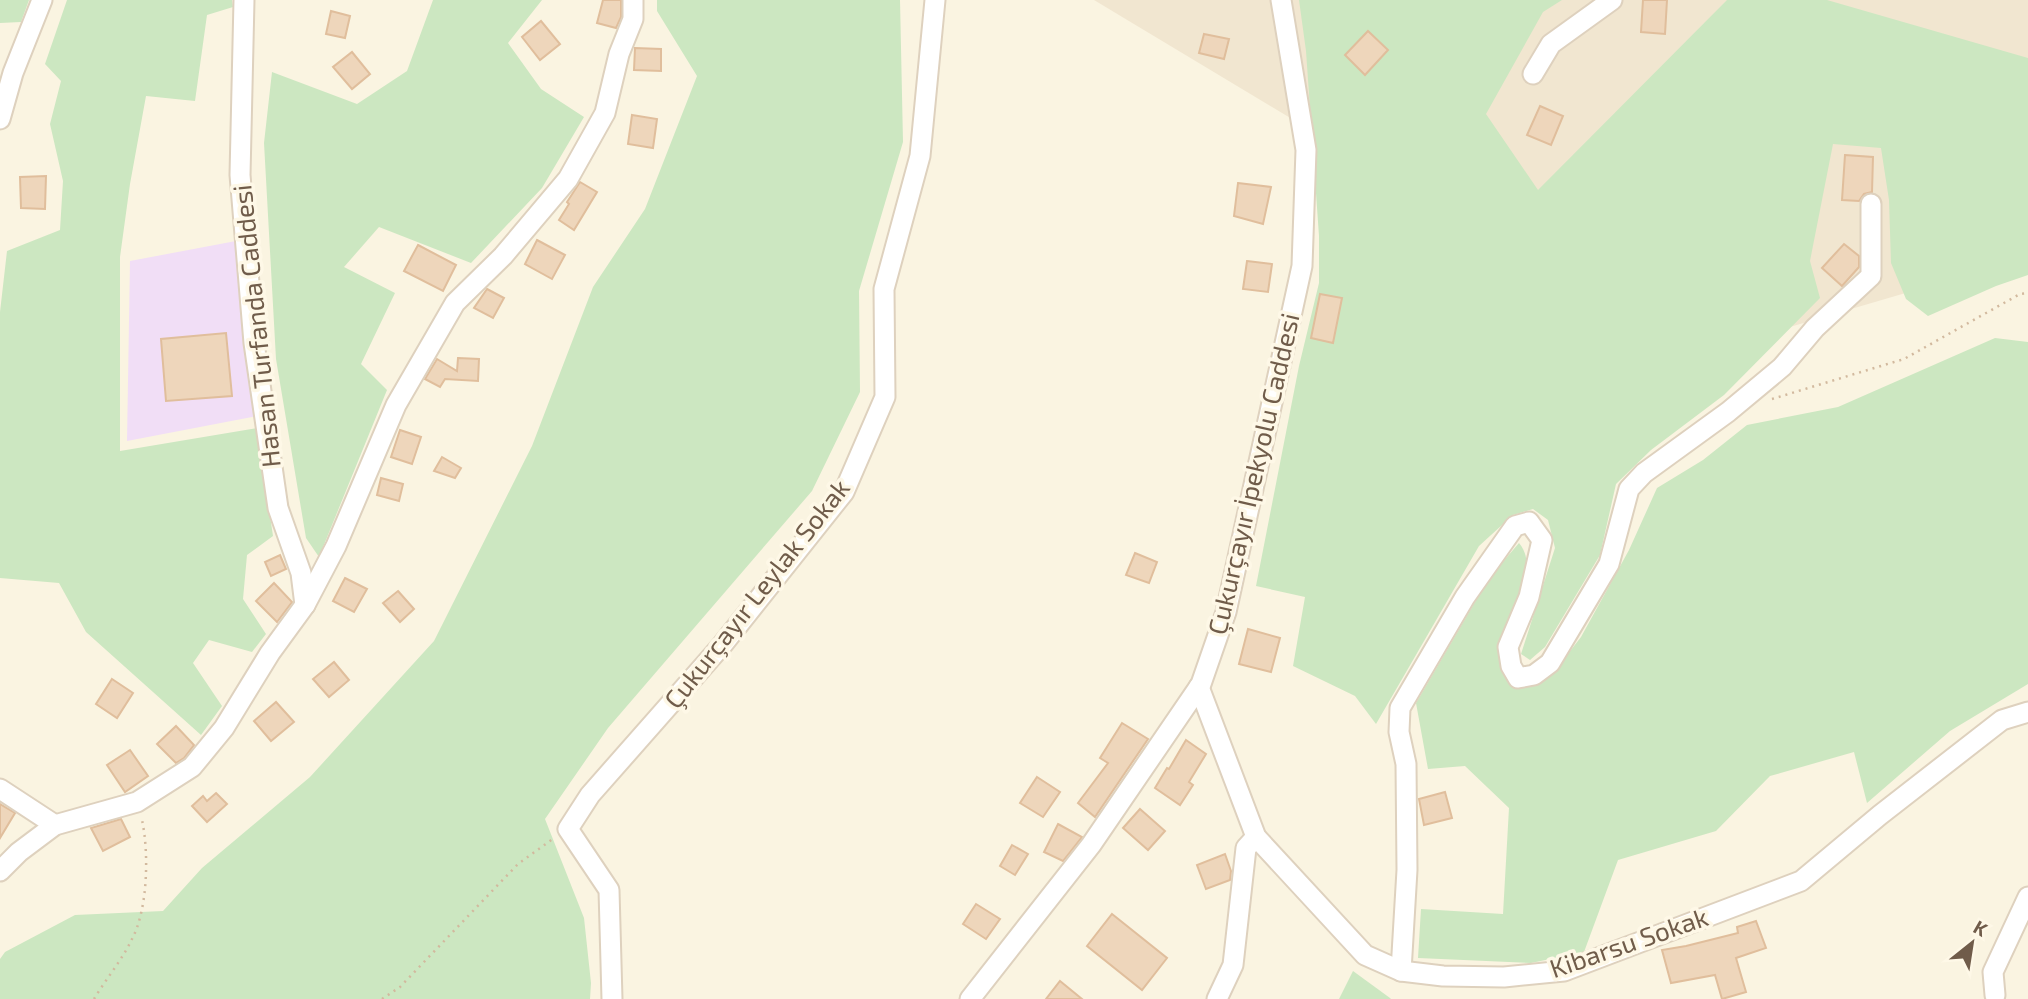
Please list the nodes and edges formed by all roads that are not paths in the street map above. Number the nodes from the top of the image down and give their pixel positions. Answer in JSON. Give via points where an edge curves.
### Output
{"nodes":[{"id":1,"x":42,"y":0,"type":"edge"},
{"id":2,"x":244,"y":0,"type":"edge"},
{"id":3,"x":633,"y":0,"type":"edge"},
{"id":4,"x":935,"y":0,"type":"edge"},
{"id":5,"x":1282,"y":0,"type":"edge"},
{"id":6,"x":1612,"y":0,"type":"edge"},
{"id":7,"x":1533,"y":74,"type":"dead end"},
{"id":8,"x":0,"y":119,"type":"edge"},
{"id":9,"x":1871,"y":204,"type":"dead end"},
{"id":10,"x":304,"y":605,"type":"junction"},
{"id":11,"x":1199,"y":687,"type":"junction"},
{"id":12,"x":2028,"y":712,"type":"edge"},
{"id":13,"x":0,"y":789,"type":"edge"},
{"id":14,"x":55,"y":825,"type":"junction"},
{"id":15,"x":1256,"y":836,"type":"junction"},
{"id":16,"x":0,"y":871,"type":"edge"},
{"id":17,"x":2028,"y":897,"type":"edge"},
{"id":18,"x":1401,"y":971,"type":"junction"},
{"id":19,"x":1995,"y":995,"type":"dead end"},
{"id":20,"x":612,"y":999,"type":"edge"},
{"id":21,"x":970,"y":999,"type":"edge"},
{"id":22,"x":1216,"y":999,"type":"edge"}],
"edges":[{"from":1,"to":8,"type":"street"},
{"from":2,"to":10,"type":"street","name":"Hasan Turfanda Caddesi","via":[[240,175],[254,343],[278,508],[301,573]]},
{"from":3,"to":10,"type":"street","via":[[634,19],[618,54],[605,113],[568,179],[503,256],[455,303],[396,405],[336,546]]},
{"from":4,"to":20,"type":"street","name":"Çukurçayır Leylak Sokak","via":[[920,156],[884,289],[885,397],[844,492],[723,644],[590,794],[568,828],[609,890]]},
{"from":5,"to":11,"type":"street","name":"Çukurçayır İpekyolu Caddesi","via":[[1306,150],[1302,266],[1226,612]]},
{"from":6,"to":7,"type":"street","via":[[1551,44]]},
{"from":9,"to":18,"type":"street","via":[[1871,276],[1815,328],[1782,367],[1629,489],[1609,564],[1550,663],[1534,675],[1518,677],[1508,647],[1530,597],[1542,540],[1529,522],[1515,526],[1465,597],[1400,708],[1399,732],[1406,764],[1407,870]]},
{"from":10,"to":14,"type":"street","via":[[224,728],[192,767],[137,802]]},
{"from":11,"to":15,"type":"street","name":"Kibarsu Sokak"},
{"from":11,"to":21,"type":"street","name":"Çukurçayır İpekyolu Caddesi","via":[[1091,845]]},
{"from":12,"to":18,"type":"street","name":"Kibarsu Sokak","via":[[2002,720],[1801,881],[1564,971],[1504,977]]},
{"from":13,"to":14,"type":"street"},
{"from":14,"to":16,"type":"street"},
{"from":15,"to":18,"type":"street","name":"Kibarsu Sokak","via":[[1364,955]]},
{"from":15,"to":22,"type":"street","via":[[1246,848],[1233,965]]},
{"from":17,"to":19,"type":"street","via":[[1993,972]]}]}
